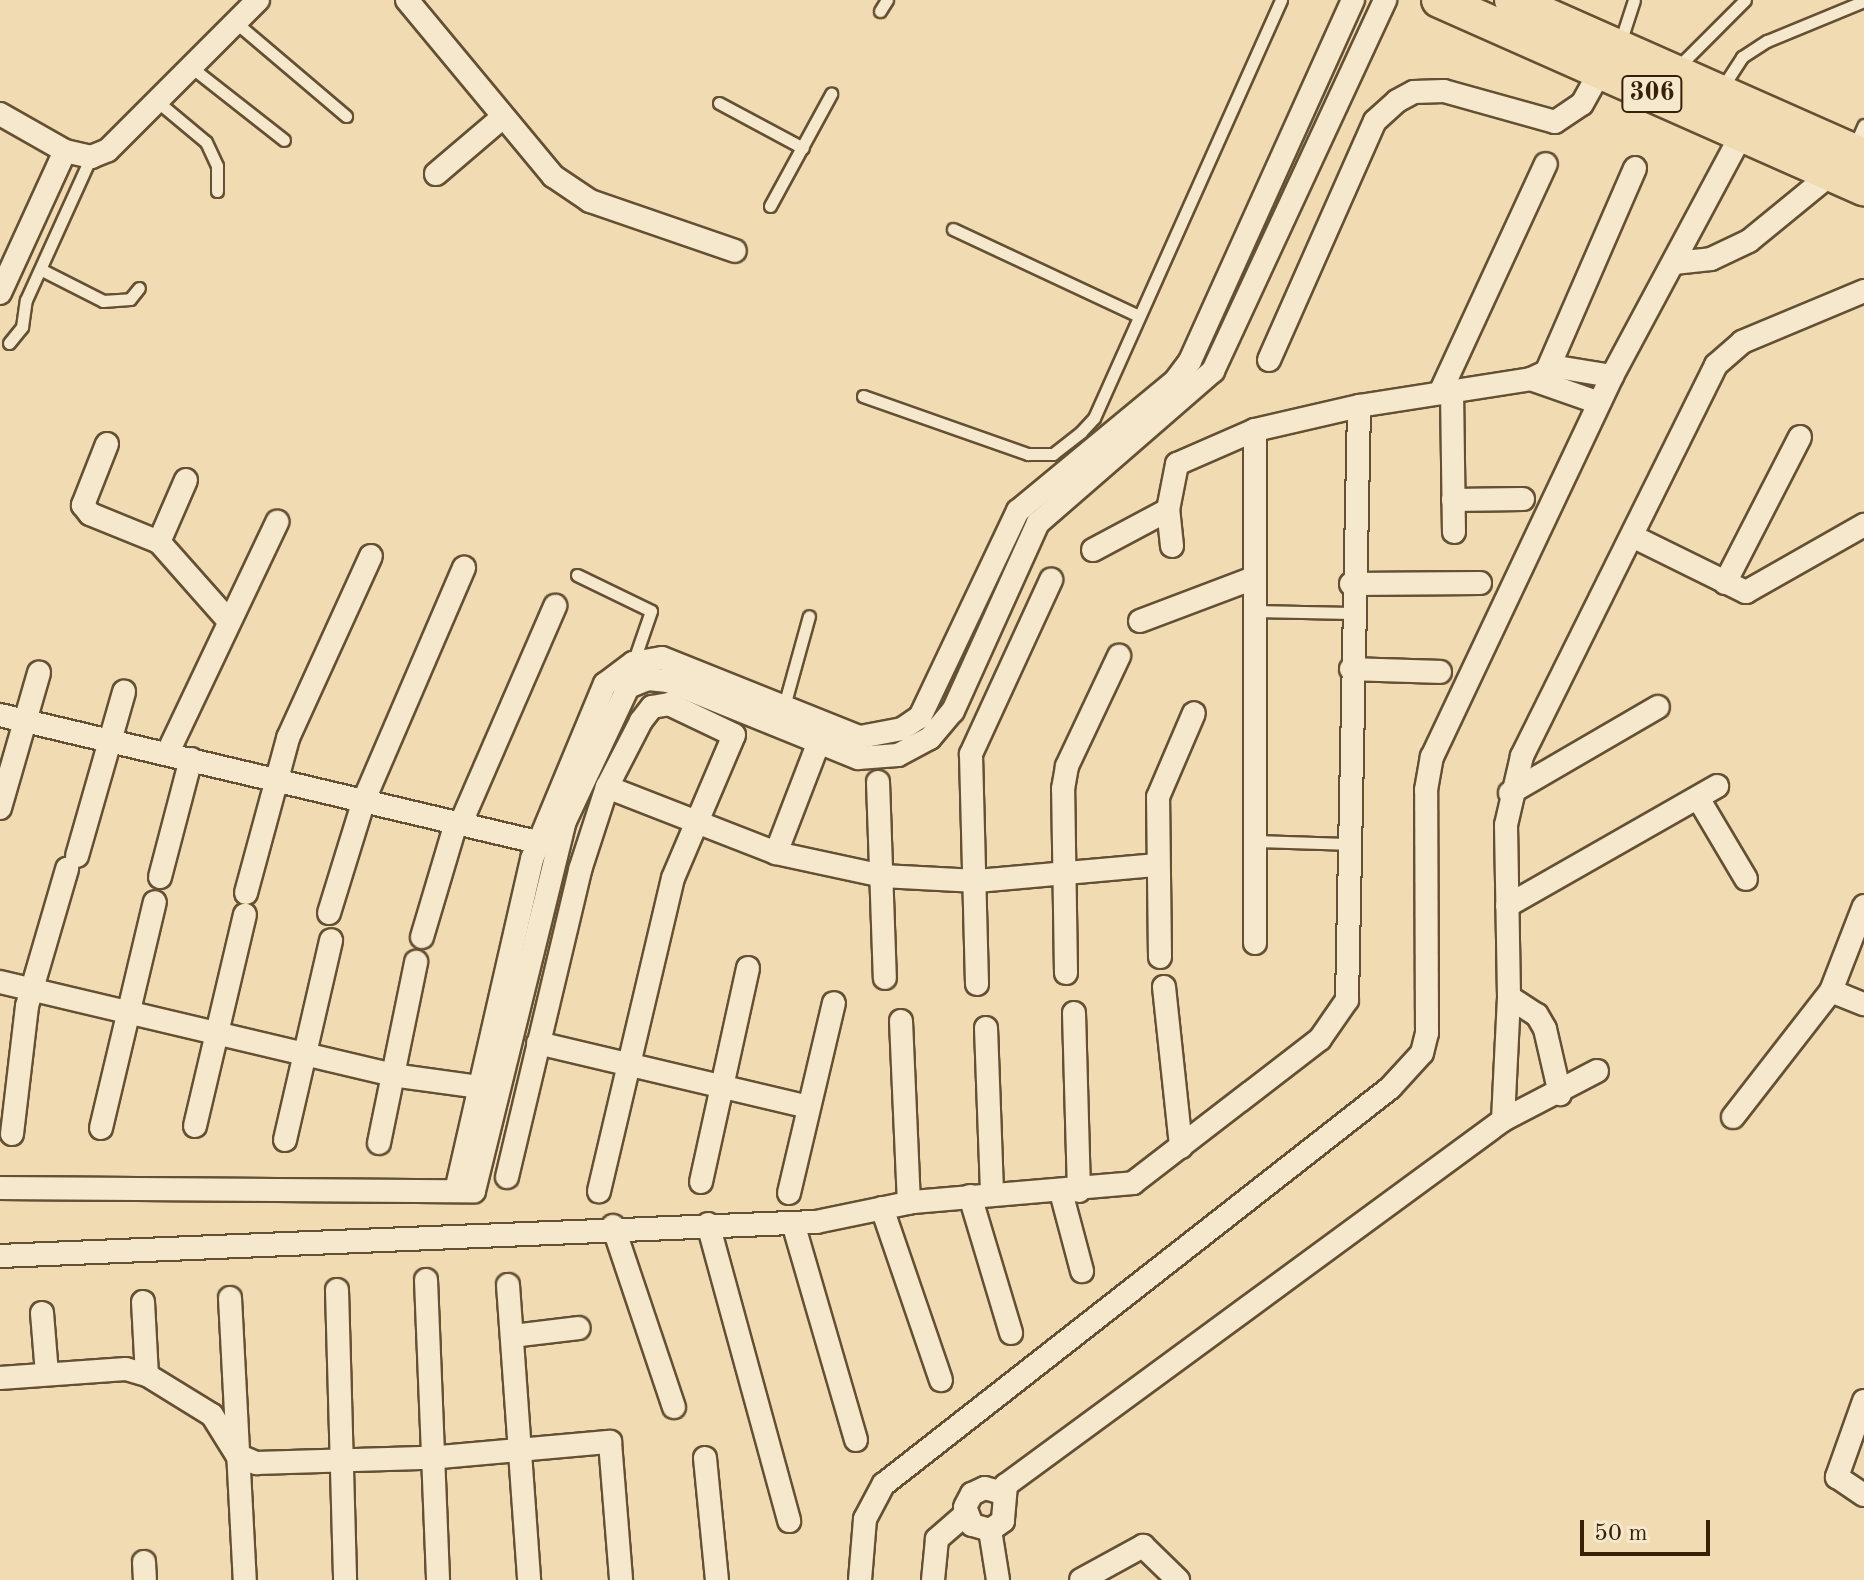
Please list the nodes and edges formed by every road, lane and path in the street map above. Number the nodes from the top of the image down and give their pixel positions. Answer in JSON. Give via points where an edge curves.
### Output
{"nodes":[{"id":1,"x":258,"y":0,"type":"edge"},
{"id":2,"x":407,"y":0,"type":"edge"},
{"id":3,"x":887,"y":0,"type":"edge"},
{"id":4,"x":1281,"y":0,"type":"edge"},
{"id":5,"x":1353,"y":0,"type":"edge"},
{"id":6,"x":1385,"y":0,"type":"edge"},
{"id":7,"x":1439,"y":0,"type":"edge"},
{"id":8,"x":1512,"y":0,"type":"edge"},
{"id":9,"x":1634,"y":0,"type":"edge"},
{"id":10,"x":1745,"y":0,"type":"edge"},
{"id":11,"x":1864,"y":1,"type":"edge"},
{"id":12,"x":880,"y":11,"type":"dead end"},
{"id":13,"x":234,"y":21,"type":"junction"},
{"id":14,"x":1609,"y":59,"type":"junction"},
{"id":15,"x":191,"y":67,"type":"junction"},
{"id":16,"x":1674,"y":72,"type":"junction"},
{"id":17,"x":1719,"y":92,"type":"junction"},
{"id":18,"x":831,"y":94,"type":"dead end"},
{"id":19,"x":158,"y":102,"type":"junction"},
{"id":20,"x":719,"y":103,"type":"dead end"},
{"id":21,"x":0,"y":114,"type":"edge"},
{"id":22,"x":346,"y":116,"type":"dead end"},
{"id":23,"x":503,"y":117,"type":"junction"},
{"id":24,"x":1742,"y":134,"type":"junction"},
{"id":25,"x":284,"y":140,"type":"dead end"},
{"id":26,"x":803,"y":148,"type":"junction"},
{"id":27,"x":65,"y":151,"type":"junction"},
{"id":28,"x":1853,"y":152,"type":"edge"},
{"id":29,"x":91,"y":157,"type":"junction"},
{"id":30,"x":1546,"y":164,"type":"dead end"},
{"id":31,"x":1635,"y":168,"type":"dead end"},
{"id":32,"x":436,"y":174,"type":"dead end"},
{"id":33,"x":1864,"y":188,"type":"edge"},
{"id":34,"x":217,"y":191,"type":"dead end"},
{"id":35,"x":770,"y":206,"type":"dead end"},
{"id":36,"x":953,"y":229,"type":"dead end"},
{"id":37,"x":735,"y":251,"type":"dead end"},
{"id":38,"x":1674,"y":263,"type":"junction"},
{"id":39,"x":42,"y":270,"type":"junction"},
{"id":40,"x":139,"y":288,"type":"dead end"},
{"id":41,"x":1864,"y":291,"type":"edge"},
{"id":42,"x":0,"y":293,"type":"edge"},
{"id":43,"x":1139,"y":316,"type":"junction"},
{"id":44,"x":9,"y":343,"type":"dead end"},
{"id":45,"x":1269,"y":360,"type":"dead end"},
{"id":46,"x":1612,"y":376,"type":"junction"},
{"id":47,"x":1539,"y":378,"type":"junction"},
{"id":48,"x":1446,"y":391,"type":"junction"},
{"id":49,"x":863,"y":396,"type":"dead end"},
{"id":50,"x":1599,"y":403,"type":"junction"},
{"id":51,"x":1359,"y":406,"type":"junction"},
{"id":52,"x":1255,"y":430,"type":"junction"},
{"id":53,"x":1800,"y":437,"type":"dead end"},
{"id":54,"x":107,"y":444,"type":"dead end"},
{"id":55,"x":186,"y":480,"type":"dead end"},
{"id":56,"x":1523,"y":499,"type":"dead end"},
{"id":57,"x":1453,"y":500,"type":"junction"},
{"id":58,"x":1168,"y":510,"type":"junction"},
{"id":59,"x":277,"y":522,"type":"dead end"},
{"id":60,"x":1864,"y":525,"type":"edge"},
{"id":61,"x":1454,"y":532,"type":"dead end"},
{"id":62,"x":1632,"y":536,"type":"junction"},
{"id":63,"x":159,"y":542,"type":"junction"},
{"id":64,"x":1172,"y":546,"type":"dead end"},
{"id":65,"x":1093,"y":550,"type":"dead end"},
{"id":66,"x":371,"y":556,"type":"dead end"},
{"id":67,"x":464,"y":568,"type":"dead end"},
{"id":68,"x":577,"y":575,"type":"dead end"},
{"id":69,"x":1254,"y":578,"type":"junction"},
{"id":70,"x":1051,"y":580,"type":"dead end"},
{"id":71,"x":1480,"y":583,"type":"dead end"},
{"id":72,"x":1725,"y":583,"type":"junction"},
{"id":73,"x":1351,"y":584,"type":"junction"},
{"id":74,"x":555,"y":606,"type":"dead end"},
{"id":75,"x":1254,"y":611,"type":"junction"},
{"id":76,"x":1351,"y":613,"type":"junction"},
{"id":77,"x":809,"y":616,"type":"dead end"},
{"id":78,"x":228,"y":620,"type":"junction"},
{"id":79,"x":1140,"y":621,"type":"dead end"},
{"id":80,"x":1119,"y":656,"type":"dead end"},
{"id":81,"x":633,"y":663,"type":"junction"},
{"id":82,"x":1351,"y":669,"type":"junction"},
{"id":83,"x":1440,"y":672,"type":"dead end"},
{"id":84,"x":39,"y":673,"type":"dead end"},
{"id":85,"x":124,"y":692,"type":"dead end"},
{"id":86,"x":784,"y":706,"type":"junction"},
{"id":87,"x":1658,"y":707,"type":"dead end"},
{"id":88,"x":1194,"y":713,"type":"dead end"},
{"id":89,"x":0,"y":715,"type":"edge"},
{"id":90,"x":27,"y":721,"type":"junction"},
{"id":91,"x":111,"y":741,"type":"junction"},
{"id":92,"x":818,"y":744,"type":"junction"},
{"id":93,"x":168,"y":752,"type":"junction"},
{"id":94,"x":191,"y":759,"type":"junction"},
{"id":95,"x":276,"y":781,"type":"junction"},
{"id":96,"x":878,"y":782,"type":"dead end"},
{"id":97,"x":1717,"y":786,"type":"dead end"},
{"id":98,"x":607,"y":787,"type":"junction"},
{"id":99,"x":1510,"y":793,"type":"junction"},
{"id":100,"x":1698,"y":798,"type":"junction"},
{"id":101,"x":364,"y":800,"type":"junction"},
{"id":102,"x":0,"y":808,"type":"edge"},
{"id":103,"x":695,"y":823,"type":"junction"},
{"id":104,"x":458,"y":824,"type":"junction"},
{"id":105,"x":1254,"y":841,"type":"junction"},
{"id":106,"x":537,"y":842,"type":"junction"},
{"id":107,"x":1348,"y":844,"type":"junction"},
{"id":108,"x":776,"y":853,"type":"junction"},
{"id":109,"x":1157,"y":865,"type":"junction"},
{"id":110,"x":1065,"y":873,"type":"junction"},
{"id":111,"x":882,"y":876,"type":"junction"},
{"id":112,"x":160,"y":877,"type":"dead end"},
{"id":113,"x":1746,"y":879,"type":"dead end"},
{"id":114,"x":977,"y":881,"type":"junction"},
{"id":115,"x":155,"y":902,"type":"dead end"},
{"id":116,"x":1507,"y":906,"type":"junction"},
{"id":117,"x":1864,"y":906,"type":"edge"},
{"id":118,"x":329,"y":913,"type":"dead end"},
{"id":119,"x":422,"y":937,"type":"dead end"},
{"id":120,"x":331,"y":940,"type":"dead end"},
{"id":121,"x":1255,"y":943,"type":"dead end"},
{"id":122,"x":1160,"y":957,"type":"dead end"},
{"id":123,"x":416,"y":962,"type":"dead end"},
{"id":124,"x":748,"y":968,"type":"dead end"},
{"id":125,"x":1066,"y":973,"type":"dead end"},
{"id":126,"x":885,"y":978,"type":"dead end"},
{"id":127,"x":0,"y":982,"type":"edge"},
{"id":128,"x":977,"y":984,"type":"dead end"},
{"id":129,"x":1164,"y":987,"type":"dead end"},
{"id":130,"x":36,"y":989,"type":"junction"},
{"id":131,"x":1831,"y":991,"type":"junction"},
{"id":132,"x":1509,"y":997,"type":"junction"},
{"id":133,"x":834,"y":1003,"type":"dead end"},
{"id":134,"x":1864,"y":1004,"type":"edge"},
{"id":135,"x":131,"y":1012,"type":"junction"},
{"id":136,"x":1074,"y":1013,"type":"dead end"},
{"id":137,"x":901,"y":1021,"type":"dead end"},
{"id":138,"x":986,"y":1028,"type":"dead end"},
{"id":139,"x":220,"y":1033,"type":"junction"},
{"id":140,"x":538,"y":1043,"type":"junction"},
{"id":141,"x":302,"y":1052,"type":"junction"},
{"id":142,"x":628,"y":1065,"type":"junction"},
{"id":143,"x":1597,"y":1071,"type":"dead end"},
{"id":144,"x":392,"y":1075,"type":"junction"},
{"id":145,"x":721,"y":1086,"type":"junction"},
{"id":146,"x":480,"y":1087,"type":"junction"},
{"id":147,"x":1560,"y":1094,"type":"junction"},
{"id":148,"x":809,"y":1107,"type":"junction"},
{"id":149,"x":1733,"y":1117,"type":"dead end"},
{"id":150,"x":1503,"y":1120,"type":"junction"},
{"id":151,"x":195,"y":1126,"type":"dead end"},
{"id":152,"x":101,"y":1128,"type":"dead end"},
{"id":153,"x":12,"y":1134,"type":"dead end"},
{"id":154,"x":285,"y":1140,"type":"dead end"},
{"id":155,"x":379,"y":1143,"type":"dead end"},
{"id":156,"x":1181,"y":1147,"type":"junction"},
{"id":157,"x":507,"y":1177,"type":"dead end"},
{"id":158,"x":701,"y":1182,"type":"dead end"},
{"id":159,"x":0,"y":1188,"type":"edge"},
{"id":160,"x":456,"y":1191,"type":"junction"},
{"id":161,"x":599,"y":1191,"type":"dead end"},
{"id":162,"x":1070,"y":1191,"type":"junction"},
{"id":163,"x":789,"y":1193,"type":"dead end"},
{"id":164,"x":981,"y":1196,"type":"junction"},
{"id":165,"x":909,"y":1203,"type":"junction"},
{"id":166,"x":882,"y":1208,"type":"junction"},
{"id":167,"x":793,"y":1223,"type":"junction"},
{"id":168,"x":708,"y":1224,"type":"junction"},
{"id":169,"x":613,"y":1226,"type":"junction"},
{"id":170,"x":0,"y":1256,"type":"edge"},
{"id":171,"x":1082,"y":1271,"type":"dead end"},
{"id":172,"x":426,"y":1280,"type":"dead end"},
{"id":173,"x":508,"y":1285,"type":"dead end"},
{"id":174,"x":337,"y":1290,"type":"dead end"},
{"id":175,"x":230,"y":1298,"type":"dead end"},
{"id":176,"x":143,"y":1302,"type":"dead end"},
{"id":177,"x":42,"y":1313,"type":"dead end"},
{"id":178,"x":579,"y":1328,"type":"dead end"},
{"id":179,"x":1011,"y":1333,"type":"dead end"},
{"id":180,"x":512,"y":1336,"type":"junction"},
{"id":181,"x":47,"y":1374,"type":"junction"},
{"id":182,"x":147,"y":1375,"type":"junction"},
{"id":183,"x":0,"y":1378,"type":"edge"},
{"id":184,"x":941,"y":1380,"type":"dead end"},
{"id":185,"x":1864,"y":1401,"type":"edge"},
{"id":186,"x":674,"y":1407,"type":"dead end"},
{"id":187,"x":856,"y":1440,"type":"dead end"},
{"id":188,"x":521,"y":1452,"type":"junction"},
{"id":189,"x":237,"y":1455,"type":"junction"},
{"id":190,"x":429,"y":1458,"type":"junction"},
{"id":191,"x":705,"y":1458,"type":"dead end"},
{"id":192,"x":338,"y":1463,"type":"junction"},
{"id":193,"x":1006,"y":1485,"type":"junction"},
{"id":194,"x":1864,"y":1495,"type":"edge"},
{"id":195,"x":966,"y":1514,"type":"junction"},
{"id":196,"x":789,"y":1521,"type":"dead end"},
{"id":197,"x":990,"y":1530,"type":"junction"},
{"id":198,"x":245,"y":1580,"type":"edge"},
{"id":199,"x":345,"y":1580,"type":"edge"},
{"id":200,"x":438,"y":1580,"type":"edge"},
{"id":201,"x":529,"y":1580,"type":"edge"},
{"id":202,"x":621,"y":1580,"type":"edge"},
{"id":203,"x":717,"y":1580,"type":"edge"},
{"id":204,"x":860,"y":1580,"type":"edge"},
{"id":205,"x":933,"y":1580,"type":"edge"},
{"id":206,"x":998,"y":1580,"type":"edge"},
{"id":207,"x":1081,"y":1580,"type":"edge"},
{"id":208,"x":1178,"y":1580,"type":"edge"}],
"edges":[{"from":1,"to":13,"type":"street"},
{"from":2,"to":23,"type":"street"},
{"from":3,"to":12,"type":"lane"},
{"from":4,"to":43,"type":"lane"},
{"from":5,"to":86,"type":"street","via":[[1190,361],[1175,381],[1018,511],[920,717],[902,729],[860,737]]},
{"from":6,"to":92,"type":"street","via":[[1213,371],[1038,523],[943,726],[914,748],[884,758],[844,755]]},
{"from":7,"to":14,"type":"main road","number":"306"},
{"from":8,"to":14,"type":"main road","number":"306"},
{"from":9,"to":14,"type":"lane"},
{"from":10,"to":16,"type":"lane"},
{"from":11,"to":17,"type":"lane","via":[[1755,49]]},
{"from":13,"to":15,"type":"street"},
{"from":13,"to":22,"type":"lane"},
{"from":14,"to":16,"type":"main road","number":"306"},
{"from":14,"to":24,"type":"main road","number":"306"},
{"from":14,"to":45,"type":"street","via":[[1582,104],[1555,122],[1444,91],[1414,92],[1397,101],[1375,121]]},
{"from":15,"to":19,"type":"street"},
{"from":15,"to":25,"type":"lane"},
{"from":16,"to":17,"type":"main road","number":"306"},
{"from":17,"to":28,"type":"main road","number":"306"},
{"from":18,"to":26,"type":"lane"},
{"from":19,"to":29,"type":"street","via":[[129,133]]},
{"from":19,"to":34,"type":"lane","via":[[206,142],[217,166]]},
{"from":20,"to":26,"type":"lane"},
{"from":21,"to":27,"type":"street"},
{"from":23,"to":32,"type":"street"},
{"from":23,"to":37,"type":"street","via":[[553,176],[590,201]]},
{"from":24,"to":28,"type":"main road","number":"306"},
{"from":24,"to":38,"type":"street"},
{"from":26,"to":35,"type":"lane"},
{"from":27,"to":29,"type":"street"},
{"from":27,"to":42,"type":"street"},
{"from":28,"to":33,"type":"main road","number":"306"},
{"from":28,"to":38,"type":"street","via":[[1749,241],[1711,259]]},
{"from":29,"to":39,"type":"lane"},
{"from":30,"to":48,"type":"street"},
{"from":31,"to":47,"type":"street"},
{"from":36,"to":43,"type":"lane"},
{"from":38,"to":46,"type":"street"},
{"from":39,"to":40,"type":"lane","via":[[103,301],[130,299]]},
{"from":39,"to":44,"type":"lane","via":[[26,300],[22,327]]},
{"from":41,"to":62,"type":"street","via":[[1726,351]]},
{"from":43,"to":49,"type":"lane","via":[[1094,418],[1053,454],[1028,454]]},
{"from":46,"to":47,"type":"street"},
{"from":46,"to":50,"type":"street"},
{"from":47,"to":48,"type":"street"},
{"from":47,"to":50,"type":"street"},
{"from":48,"to":51,"type":"street"},
{"from":48,"to":57,"type":"street"},
{"from":50,"to":204,"type":"street","via":[[1428,772],[1422,1053],[1377,1098],[884,1484],[865,1519]]},
{"from":51,"to":52,"type":"street"},
{"from":51,"to":73,"type":"street"},
{"from":52,"to":58,"type":"street","via":[[1177,464]]},
{"from":52,"to":69,"type":"street"},
{"from":53,"to":72,"type":"street"},
{"from":54,"to":63,"type":"street","via":[[83,505],[90,514]]},
{"from":55,"to":63,"type":"street"},
{"from":56,"to":57,"type":"street"},
{"from":57,"to":61,"type":"street"},
{"from":58,"to":64,"type":"street"},
{"from":58,"to":65,"type":"street"},
{"from":59,"to":78,"type":"street"},
{"from":60,"to":72,"type":"street","via":[[1755,590]]},
{"from":62,"to":72,"type":"street"},
{"from":62,"to":99,"type":"street","via":[[1522,756]]},
{"from":63,"to":78,"type":"street"},
{"from":66,"to":95,"type":"street","via":[[288,738]]},
{"from":67,"to":101,"type":"street"},
{"from":68,"to":81,"type":"lane","via":[[651,611]]},
{"from":69,"to":75,"type":"street"},
{"from":69,"to":79,"type":"street"},
{"from":70,"to":114,"type":"street","via":[[971,754]]},
{"from":71,"to":73,"type":"street"},
{"from":73,"to":76,"type":"street"},
{"from":74,"to":104,"type":"street"},
{"from":75,"to":76,"type":"lane"},
{"from":75,"to":105,"type":"street"},
{"from":76,"to":82,"type":"street"},
{"from":77,"to":86,"type":"lane"},
{"from":78,"to":93,"type":"street"},
{"from":80,"to":110,"type":"street","via":[[1067,766]]},
{"from":81,"to":86,"type":"street","via":[[681,662]]},
{"from":81,"to":106,"type":"street","via":[[605,684]]},
{"from":82,"to":83,"type":"street"},
{"from":82,"to":107,"type":"street"},
{"from":84,"to":90,"type":"street"},
{"from":85,"to":91,"type":"street"},
{"from":87,"to":99,"type":"street"},
{"from":88,"to":109,"type":"street","via":[[1158,797]]},
{"from":89,"to":90,"type":"street"},
{"from":90,"to":91,"type":"street"},
{"from":90,"to":102,"type":"street"},
{"from":91,"to":93,"type":"street"},
{"from":91,"to":130,"type":"street"},
{"from":92,"to":108,"type":"street"},
{"from":92,"to":160,"type":"street","via":[[668,681],[648,679],[628,687],[565,821],[474,1191]]},
{"from":93,"to":94,"type":"street"},
{"from":94,"to":95,"type":"street"},
{"from":94,"to":112,"type":"street"},
{"from":95,"to":101,"type":"street"},
{"from":95,"to":139,"type":"street"},
{"from":96,"to":111,"type":"street"},
{"from":97,"to":100,"type":"street"},
{"from":98,"to":103,"type":"street"},
{"from":98,"to":103,"type":"street","via":[[641,721],[652,707],[669,704],[734,735]]},
{"from":98,"to":140,"type":"street","via":[[580,870]]},
{"from":99,"to":116,"type":"street"},
{"from":100,"to":113,"type":"street"},
{"from":100,"to":116,"type":"street"},
{"from":101,"to":104,"type":"street"},
{"from":101,"to":118,"type":"street"},
{"from":103,"to":108,"type":"street"},
{"from":103,"to":142,"type":"street","via":[[673,878]]},
{"from":104,"to":106,"type":"street"},
{"from":104,"to":119,"type":"street"},
{"from":105,"to":107,"type":"lane"},
{"from":105,"to":121,"type":"street"},
{"from":106,"to":146,"type":"street"},
{"from":107,"to":156,"type":"street","via":[[1349,981],[1341,1016],[1320,1039]]},
{"from":108,"to":111,"type":"street"},
{"from":109,"to":110,"type":"street"},
{"from":109,"to":122,"type":"street"},
{"from":110,"to":114,"type":"street"},
{"from":110,"to":125,"type":"street"},
{"from":111,"to":114,"type":"street"},
{"from":111,"to":126,"type":"street"},
{"from":114,"to":128,"type":"street"},
{"from":115,"to":135,"type":"street"},
{"from":116,"to":132,"type":"street"},
{"from":117,"to":131,"type":"street"},
{"from":120,"to":141,"type":"street"},
{"from":123,"to":144,"type":"street"},
{"from":124,"to":145,"type":"street"},
{"from":127,"to":130,"type":"street"},
{"from":129,"to":156,"type":"street"},
{"from":130,"to":135,"type":"street"},
{"from":130,"to":153,"type":"street","via":[[27,1006]]},
{"from":131,"to":134,"type":"street"},
{"from":131,"to":149,"type":"street"},
{"from":132,"to":147,"type":"street","via":[[1537,1015],[1545,1029]]},
{"from":132,"to":150,"type":"street"},
{"from":133,"to":148,"type":"street"},
{"from":135,"to":139,"type":"street"},
{"from":135,"to":152,"type":"street"},
{"from":136,"to":162,"type":"street"},
{"from":137,"to":165,"type":"street"},
{"from":138,"to":164,"type":"street"},
{"from":139,"to":141,"type":"street"},
{"from":139,"to":151,"type":"street"},
{"from":140,"to":142,"type":"street"},
{"from":140,"to":157,"type":"street"},
{"from":141,"to":144,"type":"street"},
{"from":141,"to":154,"type":"street"},
{"from":142,"to":145,"type":"street"},
{"from":142,"to":161,"type":"street"},
{"from":143,"to":147,"type":"street"},
{"from":144,"to":146,"type":"street"},
{"from":144,"to":155,"type":"street"},
{"from":145,"to":148,"type":"street"},
{"from":145,"to":158,"type":"street"},
{"from":146,"to":160,"type":"street"},
{"from":147,"to":150,"type":"street"},
{"from":148,"to":163,"type":"street"},
{"from":150,"to":193,"type":"street"},
{"from":156,"to":162,"type":"street","via":[[1133,1183]]},
{"from":159,"to":160,"type":"street"},
{"from":162,"to":164,"type":"street"},
{"from":162,"to":171,"type":"street"},
{"from":164,"to":165,"type":"street"},
{"from":164,"to":179,"type":"street"},
{"from":165,"to":166,"type":"street"},
{"from":166,"to":167,"type":"street"},
{"from":166,"to":184,"type":"street"},
{"from":167,"to":168,"type":"street"},
{"from":167,"to":187,"type":"street"},
{"from":168,"to":169,"type":"street"},
{"from":168,"to":196,"type":"street"},
{"from":169,"to":170,"type":"street"},
{"from":169,"to":186,"type":"street"},
{"from":172,"to":190,"type":"street"},
{"from":173,"to":180,"type":"street"},
{"from":174,"to":192,"type":"street"},
{"from":175,"to":189,"type":"street"},
{"from":176,"to":182,"type":"street"},
{"from":177,"to":181,"type":"street"},
{"from":178,"to":180,"type":"street"},
{"from":180,"to":188,"type":"street"},
{"from":181,"to":182,"type":"street","via":[[126,1369]]},
{"from":181,"to":183,"type":"street"},
{"from":182,"to":189,"type":"street","via":[[212,1415]]},
{"from":185,"to":194,"type":"street","via":[[1837,1477]]},
{"from":188,"to":190,"type":"street"},
{"from":188,"to":201,"type":"street"},
{"from":188,"to":202,"type":"street","via":[[610,1442]]},
{"from":189,"to":192,"type":"street","via":[[256,1463]]},
{"from":189,"to":198,"type":"street"},
{"from":190,"to":192,"type":"street"},
{"from":190,"to":200,"type":"street"},
{"from":191,"to":203,"type":"street"},
{"from":192,"to":199,"type":"street"},
{"from":193,"to":195,"type":"street","via":[[999,1492],[985,1488],[972,1494]]},
{"from":193,"to":197,"type":"street","via":[[1006,1514]]},
{"from":195,"to":197,"type":"street","via":[[972,1525]]},
{"from":195,"to":205,"type":"street","via":[[937,1539]]},
{"from":197,"to":206,"type":"street"},
{"from":207,"to":208,"type":"street","via":[[1143,1546]]}]}
